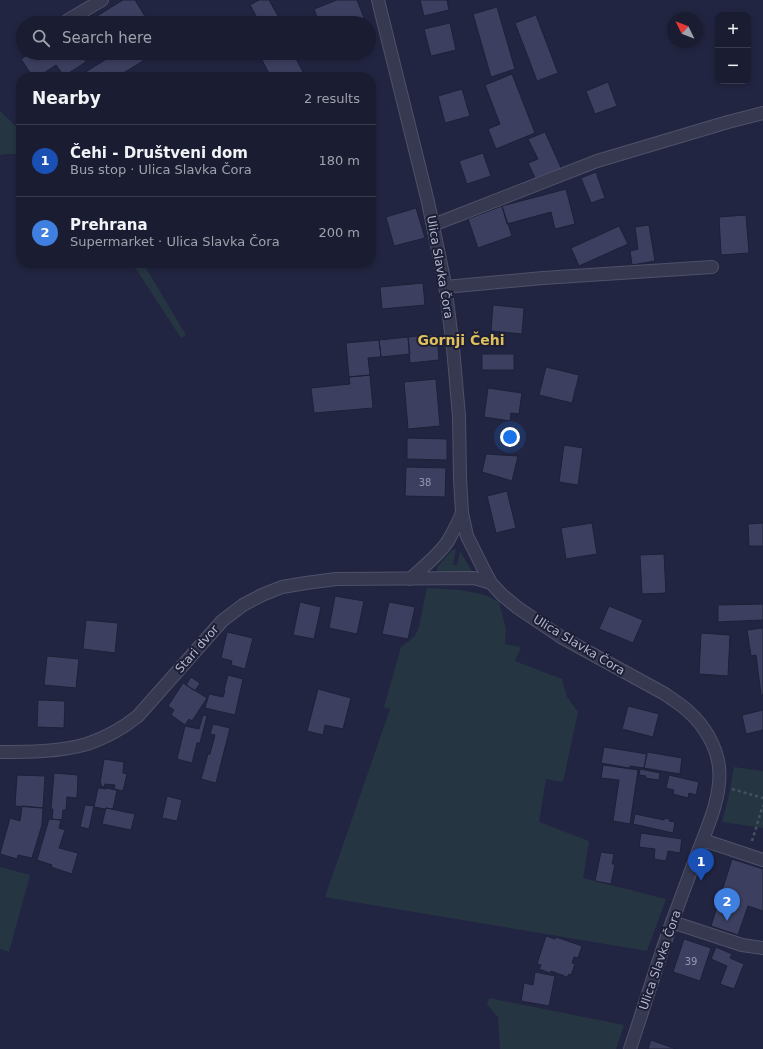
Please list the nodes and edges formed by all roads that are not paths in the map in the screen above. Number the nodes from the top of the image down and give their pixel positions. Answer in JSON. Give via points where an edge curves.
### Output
{"nodes":[{"id":1,"x":102,"y":0,"type":"edge"},
{"id":2,"x":378,"y":0,"type":"edge"},
{"id":3,"x":75,"y":16,"type":"edge"},
{"id":4,"x":763,"y":113,"type":"edge"},
{"id":5,"x":433,"y":225,"type":"junction"},
{"id":6,"x":712,"y":266,"type":"dead end"},
{"id":7,"x":445,"y":287,"type":"junction"},
{"id":8,"x":462,"y":513,"type":"junction"},
{"id":9,"x":410,"y":579,"type":"junction"},
{"id":10,"x":491,"y":583,"type":"junction"},
{"id":11,"x":0,"y":752,"type":"edge"},
{"id":12,"x":703,"y":840,"type":"junction"},
{"id":13,"x":763,"y":860,"type":"edge"},
{"id":14,"x":672,"y":922,"type":"junction"},
{"id":15,"x":763,"y":948,"type":"edge"},
{"id":16,"x":630,"y":1049,"type":"edge"}],
"edges":[{"from":1,"to":3,"type":"street"},
{"from":2,"to":5,"type":"street","name":"Ulica Slavka Čora"},
{"from":4,"to":5,"type":"street","via":[[597,161]]},
{"from":5,"to":7,"type":"street","name":"Ulica Slavka Čora"},
{"from":6,"to":7,"type":"street"},
{"from":7,"to":8,"type":"street","name":"Ulica Slavka Čora","via":[[459,416]]},
{"from":8,"to":9,"type":"street","via":[[447,542]]},
{"from":8,"to":10,"type":"street","name":"Ulica Slavka Čora","via":[[467,536]]},
{"from":9,"to":10,"type":"street","name":"Stari dvor","via":[[474,578]]},
{"from":9,"to":11,"type":"street","name":"Stari dvor","via":[[306,582],[282,587],[262,595],[222,621],[138,716],[116,732],[86,744],[67,748]]},
{"from":10,"to":12,"type":"street","name":"Ulica Slavka Čora","via":[[518,608],[561,637],[665,694],[698,721],[713,745],[719,766],[715,801]]},
{"from":12,"to":13,"type":"street"},
{"from":12,"to":14,"type":"street","name":"Ulica Slavka Čora"},
{"from":14,"to":15,"type":"street","via":[[742,945]]},
{"from":14,"to":16,"type":"street","name":"Ulica Slavka Čora"}]}
